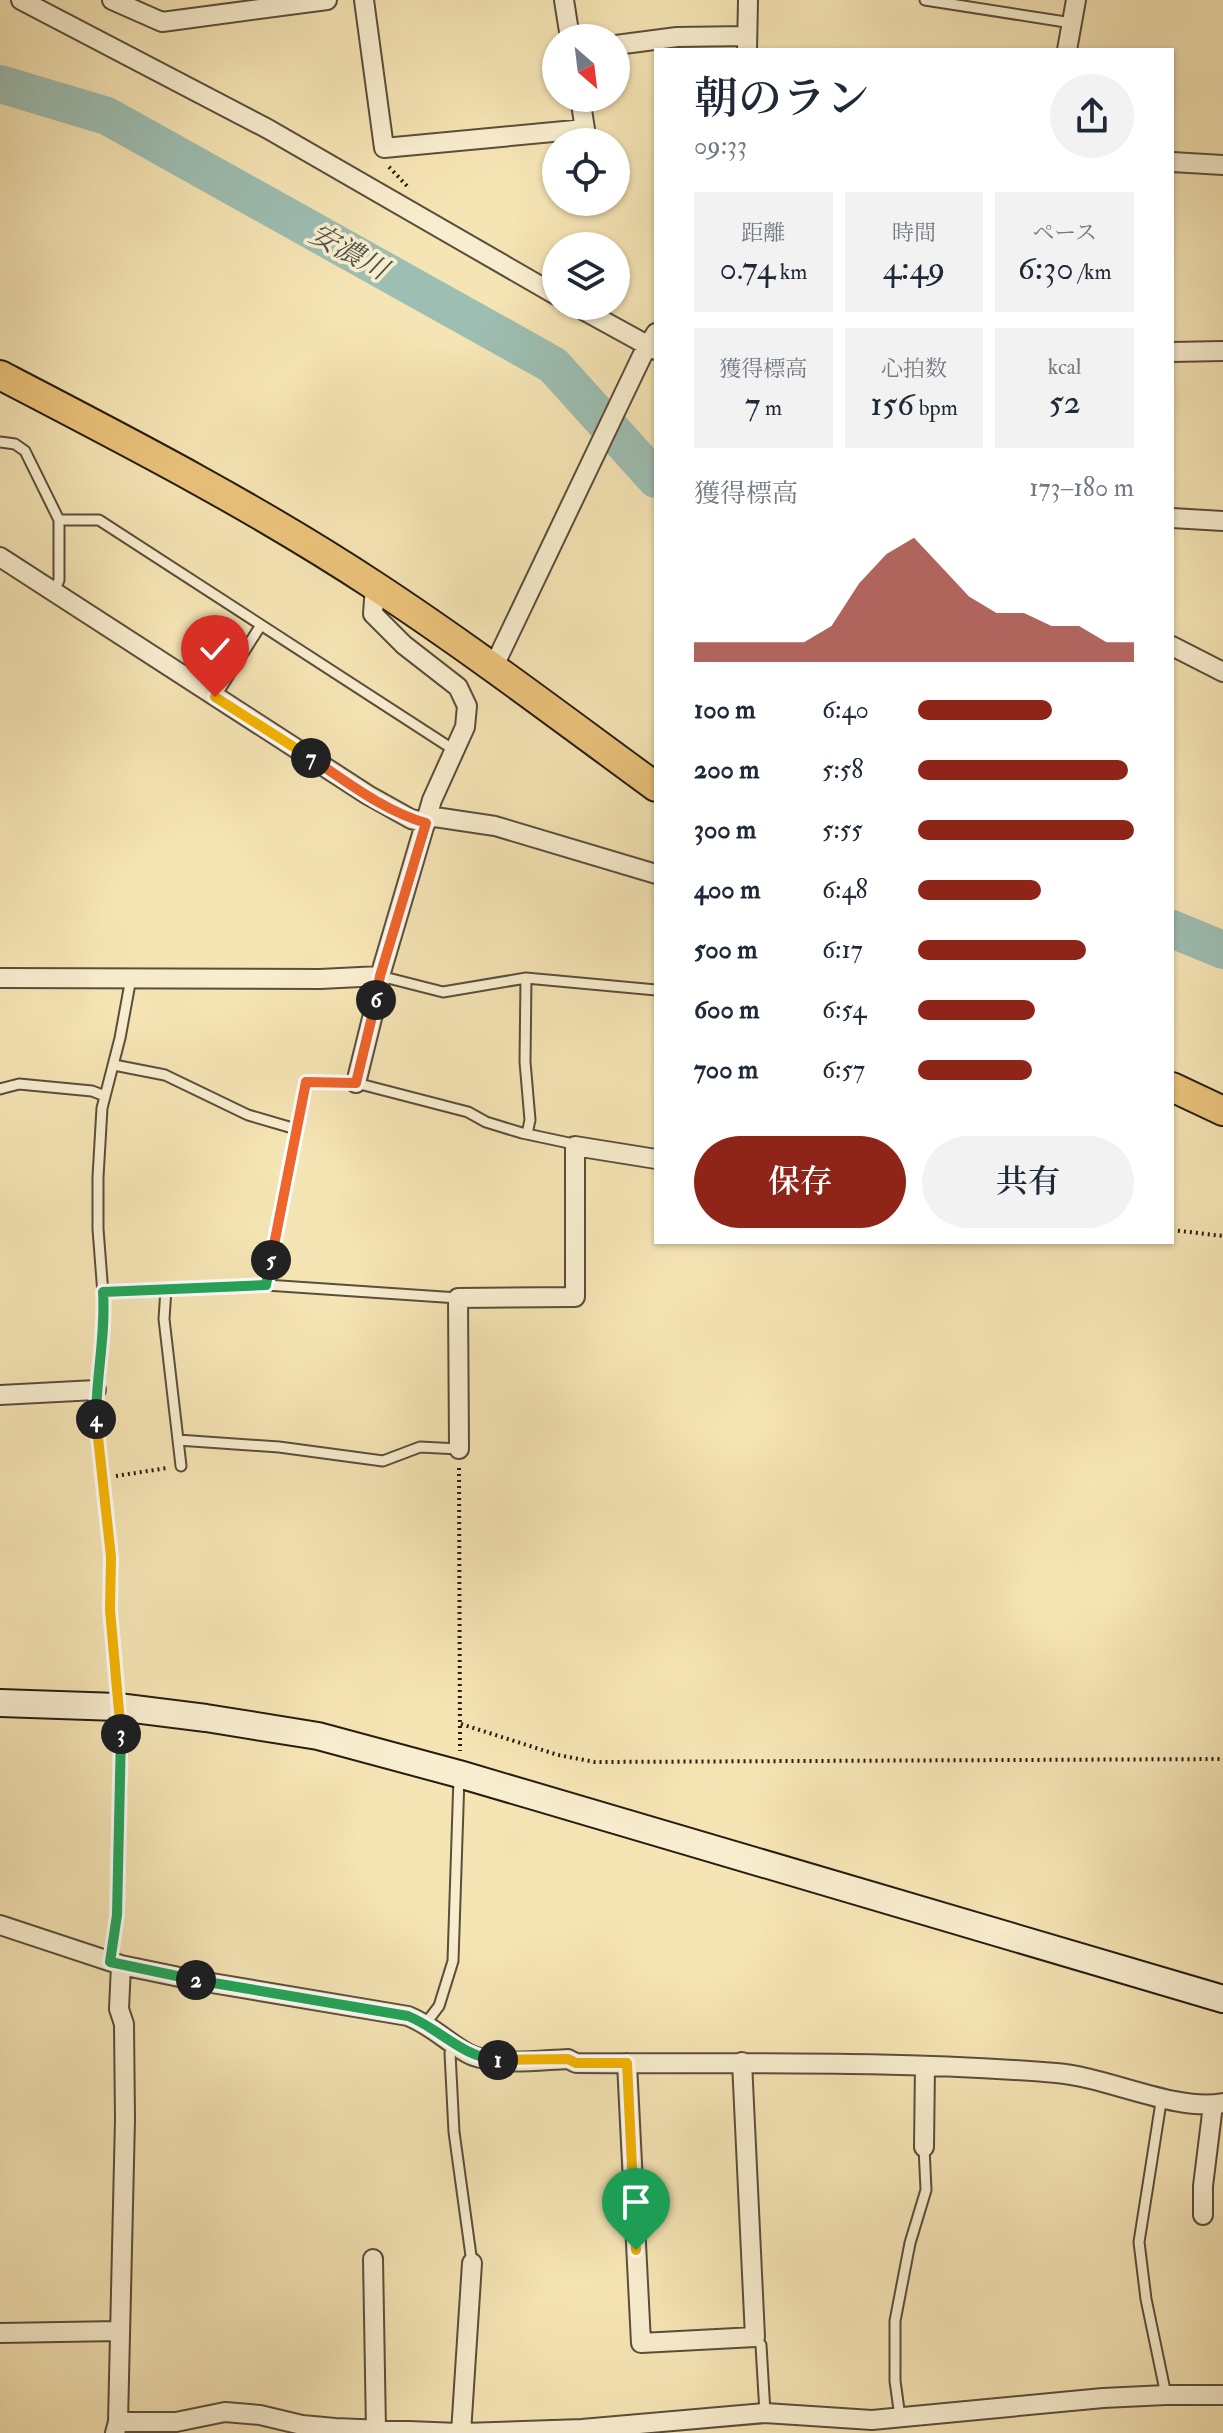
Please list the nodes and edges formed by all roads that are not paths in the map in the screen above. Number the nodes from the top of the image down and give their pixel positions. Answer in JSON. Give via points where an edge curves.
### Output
{"nodes":[{"id":1,"x":21,"y":0,"type":"edge"},
{"id":2,"x":112,"y":0,"type":"edge"},
{"id":3,"x":327,"y":0,"type":"edge"},
{"id":4,"x":364,"y":0,"type":"edge"},
{"id":5,"x":564,"y":0,"type":"edge"},
{"id":6,"x":748,"y":0,"type":"edge"},
{"id":7,"x":925,"y":0,"type":"edge"},
{"id":8,"x":1076,"y":0,"type":"edge"},
{"id":9,"x":1072,"y":23,"type":"junction"},
{"id":10,"x":568,"y":24,"type":"edge"},
{"id":11,"x":630,"y":43,"type":"edge"},
{"id":12,"x":747,"y":43,"type":"edge"},
{"id":13,"x":1067,"y":48,"type":"edge"},
{"id":14,"x":582,"y":112,"type":"edge"},
{"id":15,"x":1174,"y":162,"type":"edge"},
{"id":16,"x":1223,"y":165,"type":"edge"},
{"id":17,"x":542,"y":287,"type":"edge"},
{"id":18,"x":602,"y":320,"type":"edge"},
{"id":19,"x":650,"y":346,"type":"edge"},
{"id":20,"x":1223,"y":351,"type":"edge"},
{"id":21,"x":1174,"y":352,"type":"edge"},
{"id":22,"x":0,"y":375,"type":"edge"},
{"id":23,"x":0,"y":442,"type":"edge"},
{"id":24,"x":1174,"y":518,"type":"edge"},
{"id":25,"x":59,"y":520,"type":"junction"},
{"id":26,"x":1223,"y":521,"type":"edge"},
{"id":27,"x":0,"y":557,"type":"edge"},
{"id":28,"x":375,"y":586,"type":"junction"},
{"id":29,"x":54,"y":592,"type":"junction"},
{"id":30,"x":261,"y":625,"type":"junction"},
{"id":31,"x":1174,"y":647,"type":"edge"},
{"id":32,"x":496,"y":659,"type":"junction"},
{"id":33,"x":1223,"y":672,"type":"edge"},
{"id":34,"x":215,"y":697,"type":"junction"},
{"id":35,"x":454,"y":750,"type":"junction"},
{"id":36,"x":654,"y":785,"type":"edge"},
{"id":37,"x":427,"y":820,"type":"junction"},
{"id":38,"x":654,"y":873,"type":"edge"},
{"id":39,"x":380,"y":976,"type":"junction"},
{"id":40,"x":0,"y":978,"type":"edge"},
{"id":41,"x":131,"y":978,"type":"junction"},
{"id":42,"x":526,"y":978,"type":"junction"},
{"id":43,"x":654,"y":990,"type":"edge"},
{"id":44,"x":114,"y":1065,"type":"junction"},
{"id":45,"x":356,"y":1083,"type":"junction"},
{"id":46,"x":1174,"y":1088,"type":"edge"},
{"id":47,"x":0,"y":1089,"type":"edge"},
{"id":48,"x":105,"y":1096,"type":"junction"},
{"id":49,"x":1223,"y":1111,"type":"edge"},
{"id":50,"x":296,"y":1129,"type":"junction"},
{"id":51,"x":527,"y":1134,"type":"junction"},
{"id":52,"x":575,"y":1146,"type":"junction"},
{"id":53,"x":654,"y":1159,"type":"edge"},
{"id":54,"x":266,"y":1285,"type":"junction"},
{"id":55,"x":166,"y":1289,"type":"junction"},
{"id":56,"x":103,"y":1292,"type":"junction"},
{"id":57,"x":458,"y":1298,"type":"junction"},
{"id":58,"x":96,"y":1390,"type":"junction"},
{"id":59,"x":0,"y":1395,"type":"edge"},
{"id":60,"x":178,"y":1440,"type":"junction"},
{"id":61,"x":459,"y":1449,"type":"joint"},
{"id":62,"x":181,"y":1466,"type":"road end"},
{"id":63,"x":0,"y":1703,"type":"edge"},
{"id":64,"x":118,"y":1707,"type":"junction"},
{"id":65,"x":459,"y":1774,"type":"junction"},
{"id":66,"x":0,"y":1925,"type":"edge"},
{"id":67,"x":116,"y":1963,"type":"junction"},
{"id":68,"x":1223,"y":1999,"type":"edge"},
{"id":69,"x":426,"y":2023,"type":"junction"},
{"id":70,"x":455,"y":2044,"type":"junction"},
{"id":71,"x":742,"y":2062,"type":"junction"},
{"id":72,"x":627,"y":2063,"type":"junction"},
{"id":73,"x":925,"y":2066,"type":"junction"},
{"id":74,"x":1162,"y":2096,"type":"junction"},
{"id":75,"x":1218,"y":2104,"type":"edge"},
{"id":76,"x":924,"y":2147,"type":"joint"},
{"id":77,"x":1203,"y":2215,"type":"dead end"},
{"id":78,"x":373,"y":2259,"type":"dead end"},
{"id":79,"x":472,"y":2263,"type":"joint"},
{"id":80,"x":120,"y":2331,"type":"junction"},
{"id":81,"x":0,"y":2333,"type":"edge"},
{"id":82,"x":755,"y":2337,"type":"junction"},
{"id":83,"x":1166,"y":2395,"type":"junction"},
{"id":84,"x":1223,"y":2395,"type":"edge"},
{"id":85,"x":765,"y":2413,"type":"junction"},
{"id":86,"x":900,"y":2417,"type":"junction"},
{"id":87,"x":116,"y":2428,"type":"edge"},
{"id":88,"x":376,"y":2430,"type":"junction"},
{"id":89,"x":461,"y":2433,"type":"edge"}],
"edges":[{"from":1,"to":17,"type":"street","via":[[268,129]]},
{"from":2,"to":3,"type":"street","via":[[162,22]]},
{"from":4,"to":14,"type":"street","via":[[384,148],[585,129]]},
{"from":5,"to":10,"type":"street"},
{"from":6,"to":12,"type":"street"},
{"from":7,"to":9,"type":"lane"},
{"from":8,"to":9,"type":"street"},
{"from":9,"to":13,"type":"street"},
{"from":11,"to":12,"type":"street","via":[[677,37]]},
{"from":15,"to":16,"type":"street"},
{"from":18,"to":19,"type":"street"},
{"from":19,"to":32,"type":"street"},
{"from":20,"to":21,"type":"street"},
{"from":22,"to":28,"type":"main road","via":[[173,467]]},
{"from":23,"to":25,"type":"lane","via":[[25,451]]},
{"from":24,"to":26,"type":"street"},
{"from":25,"to":29,"type":"lane","via":[[59,580]]},
{"from":25,"to":30,"type":"lane","via":[[99,520]]},
{"from":27,"to":29,"type":"street"},
{"from":28,"to":32,"type":"main road"},
{"from":28,"to":35,"type":"street","via":[[373,614],[458,687],[466,702],[465,727]]},
{"from":29,"to":34,"type":"street"},
{"from":30,"to":34,"type":"lane"},
{"from":30,"to":35,"type":"lane"},
{"from":31,"to":33,"type":"street"},
{"from":32,"to":36,"type":"main road"},
{"from":34,"to":37,"type":"street","via":[[368,795],[411,819]]},
{"from":35,"to":37,"type":"street"},
{"from":37,"to":38,"type":"street","via":[[495,826]]},
{"from":37,"to":39,"type":"street"},
{"from":39,"to":41,"type":"street"},
{"from":39,"to":42,"type":"lane","via":[[443,992]]},
{"from":39,"to":45,"type":"street"},
{"from":40,"to":41,"type":"street"},
{"from":41,"to":44,"type":"lane"},
{"from":42,"to":43,"type":"lane"},
{"from":42,"to":51,"type":"lane"},
{"from":44,"to":48,"type":"lane"},
{"from":44,"to":50,"type":"lane","via":[[165,1075],[248,1115]]},
{"from":45,"to":50,"type":"lane","via":[[306,1082]]},
{"from":45,"to":51,"type":"lane","via":[[468,1112]]},
{"from":46,"to":49,"type":"main road"},
{"from":47,"to":48,"type":"lane","via":[[19,1084]]},
{"from":48,"to":56,"type":"lane","via":[[98,1229]]},
{"from":50,"to":54,"type":"lane"},
{"from":51,"to":52,"type":"lane"},
{"from":52,"to":53,"type":"street"},
{"from":52,"to":57,"type":"street","via":[[575,1297]]},
{"from":54,"to":55,"type":"lane"},
{"from":54,"to":57,"type":"lane"},
{"from":55,"to":56,"type":"lane"},
{"from":55,"to":60,"type":"lane","via":[[164,1319]]},
{"from":56,"to":58,"type":"lane"},
{"from":57,"to":61,"type":"street"},
{"from":58,"to":59,"type":"street"},
{"from":58,"to":64,"type":"lane"},
{"from":60,"to":61,"type":"lane","via":[[383,1461],[420,1447]]},
{"from":60,"to":62,"type":"lane"},
{"from":63,"to":64,"type":"street"},
{"from":64,"to":65,"type":"street","via":[[318,1736]]},
{"from":64,"to":67,"type":"lane","via":[[122,1747]]},
{"from":65,"to":68,"type":"street"},
{"from":65,"to":69,"type":"lane","via":[[453,1961],[439,2006]]},
{"from":66,"to":67,"type":"street"},
{"from":67,"to":69,"type":"street"},
{"from":67,"to":80,"type":"street","via":[[124,2024]]},
{"from":69,"to":70,"type":"street"},
{"from":70,"to":72,"type":"street","via":[[488,2059]]},
{"from":70,"to":79,"type":"lane","via":[[450,2053],[454,2132]]},
{"from":71,"to":72,"type":"street"},
{"from":71,"to":73,"type":"street"},
{"from":71,"to":82,"type":"street"},
{"from":72,"to":82,"type":"street","via":[[641,2343]]},
{"from":73,"to":74,"type":"street","via":[[1060,2073]]},
{"from":73,"to":76,"type":"street"},
{"from":74,"to":75,"type":"street"},
{"from":74,"to":83,"type":"lane","via":[[1139,2242]]},
{"from":75,"to":77,"type":"street"},
{"from":76,"to":86,"type":"lane","via":[[926,2190],[895,2321]]},
{"from":78,"to":88,"type":"street"},
{"from":79,"to":89,"type":"street"},
{"from":80,"to":81,"type":"street"},
{"from":80,"to":87,"type":"street"},
{"from":82,"to":85,"type":"lane","via":[[761,2345]]},
{"from":83,"to":84,"type":"street"},
{"from":83,"to":86,"type":"street"},
{"from":85,"to":86,"type":"street"},
{"from":85,"to":89,"type":"street"},
{"from":87,"to":88,"type":"street","via":[[225,2412]]},
{"from":88,"to":89,"type":"street"}]}
